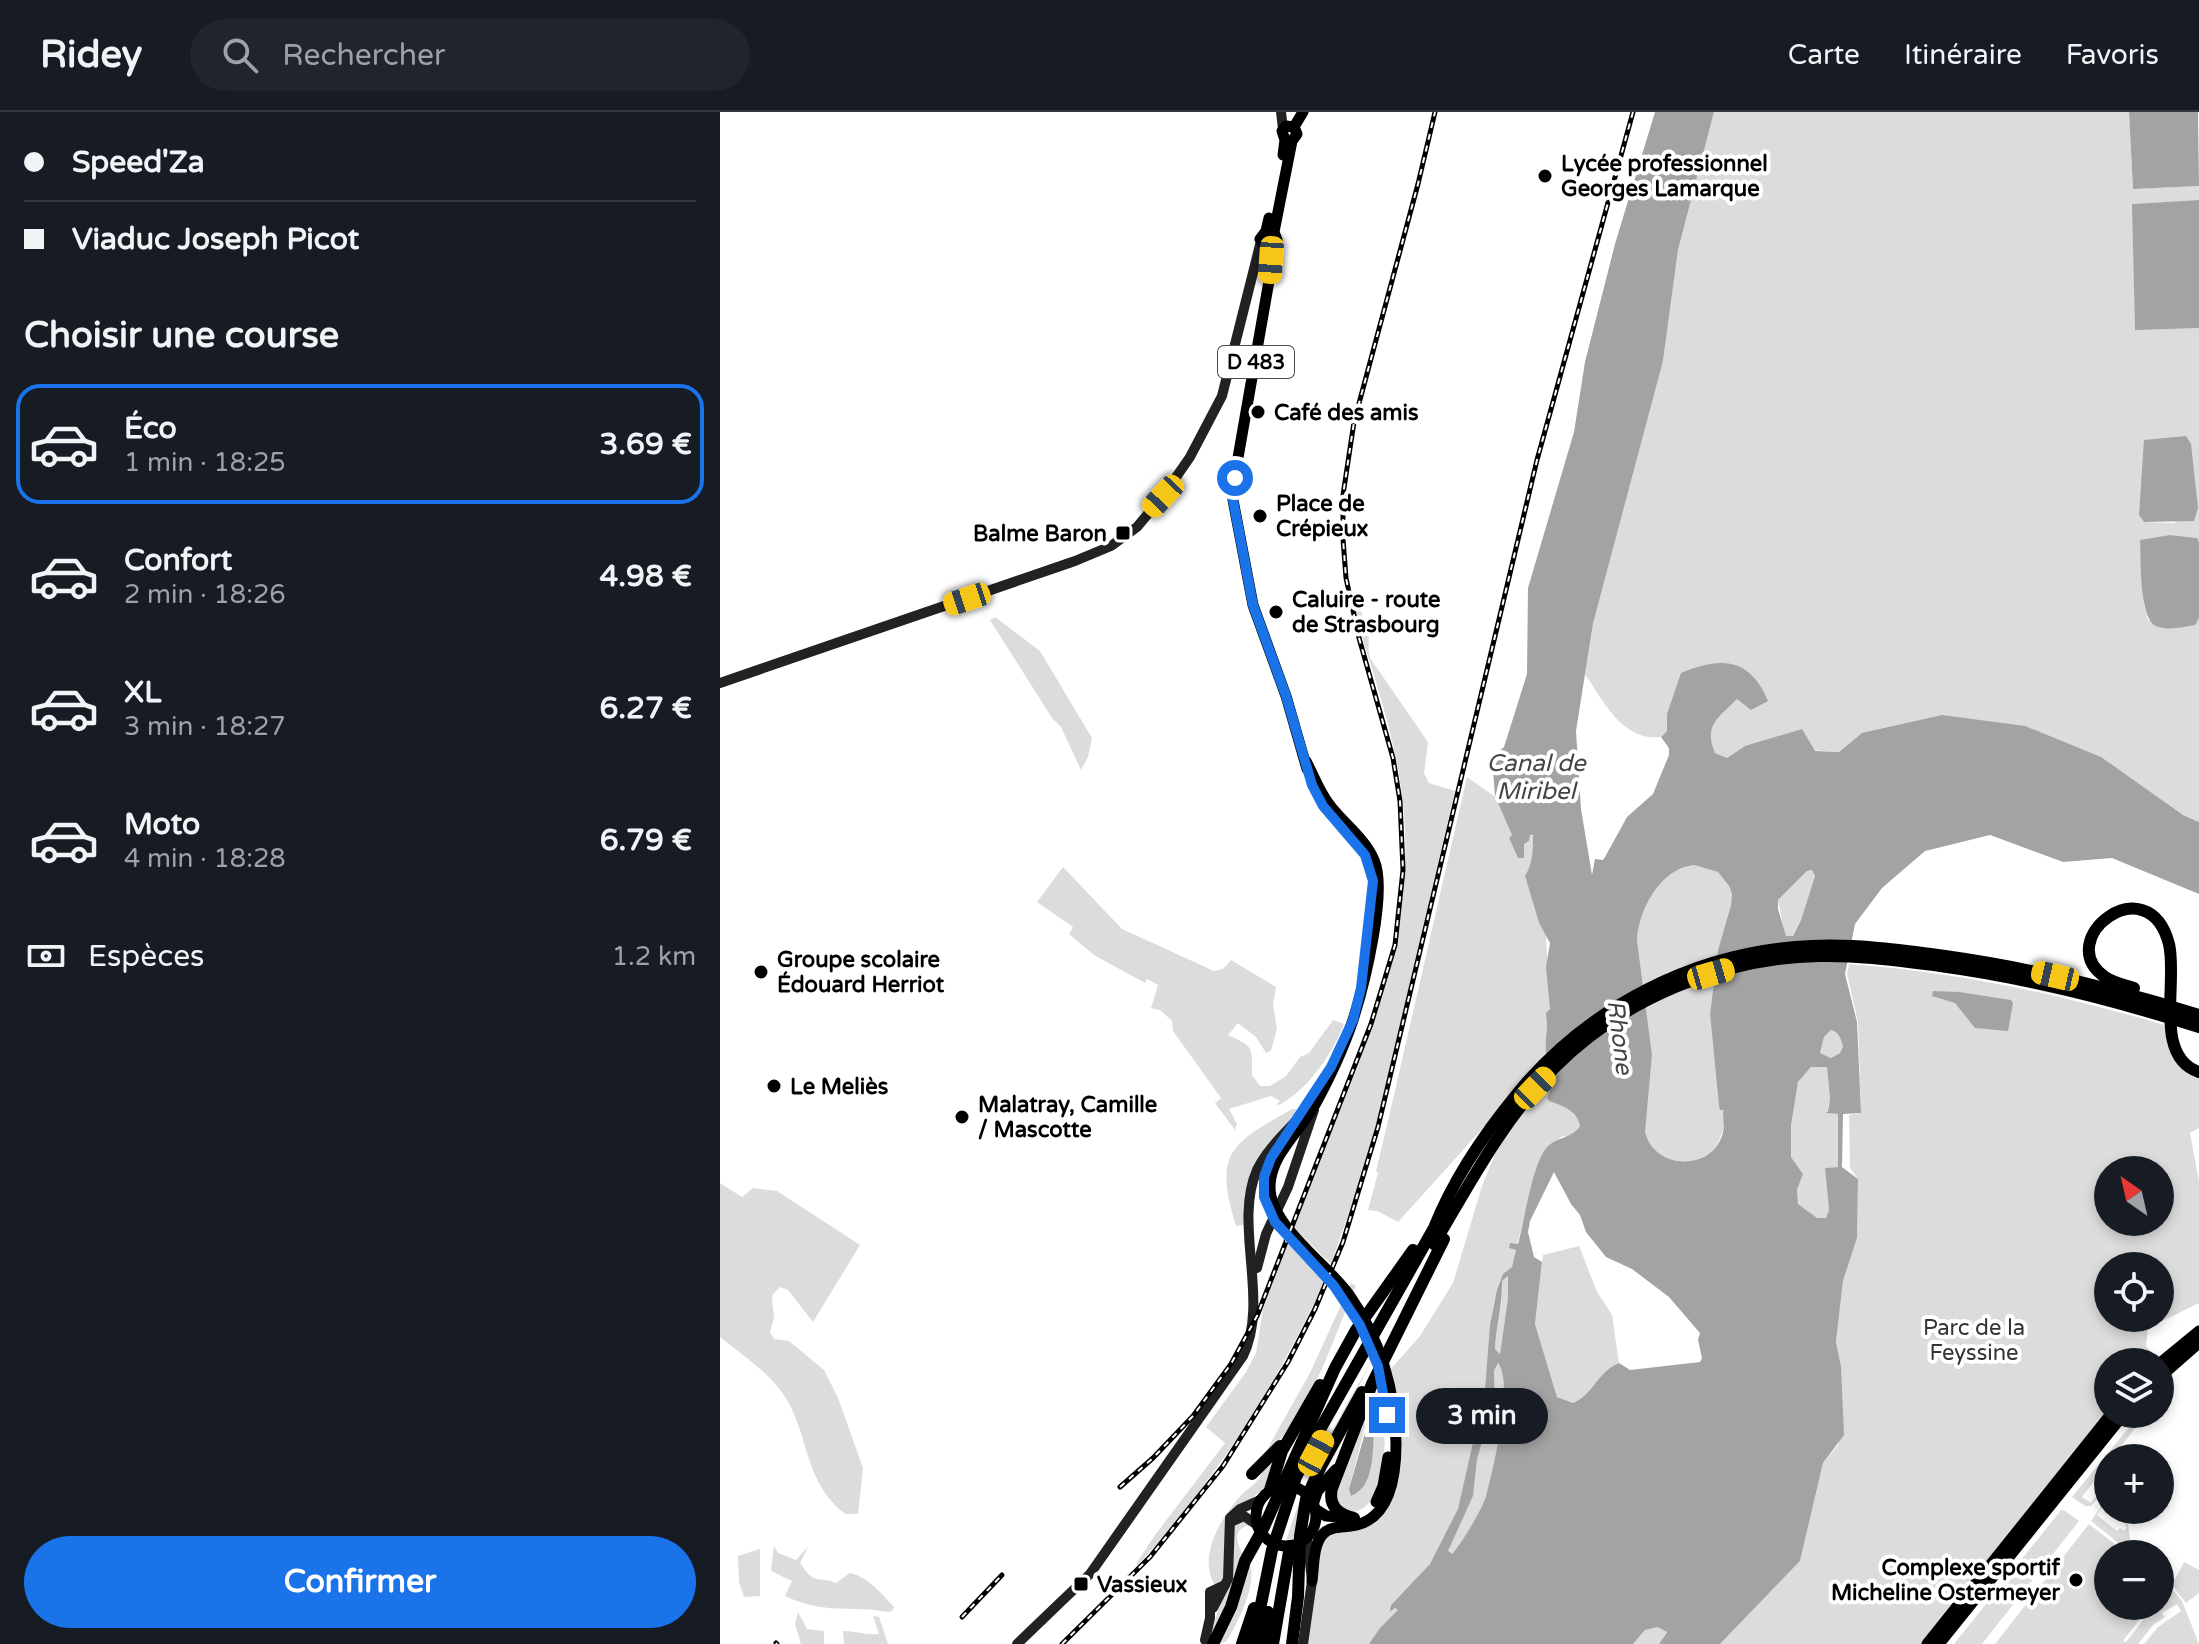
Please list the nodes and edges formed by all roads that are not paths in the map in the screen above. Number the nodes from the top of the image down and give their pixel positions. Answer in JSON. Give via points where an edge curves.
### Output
{"nodes":[{"id":1,"x":1283,"y":112,"type":"edge"},
{"id":2,"x":1303,"y":112,"type":"edge"},
{"id":3,"x":1288,"y":133,"type":"junction"},
{"id":4,"x":1266,"y":242,"type":"junction"},
{"id":5,"x":720,"y":683,"type":"edge"},
{"id":6,"x":1888,"y":954,"type":"junction"},
{"id":7,"x":2195,"y":1014,"type":"edge"},
{"id":8,"x":2199,"y":1027,"type":"edge"},
{"id":9,"x":1331,"y":1067,"type":"junction"},
{"id":10,"x":2199,"y":1072,"type":"edge"},
{"id":11,"x":1321,"y":1094,"type":"junction"},
{"id":12,"x":1296,"y":1121,"type":"junction"},
{"id":13,"x":1446,"y":1216,"type":"junction"},
{"id":14,"x":1311,"y":1256,"type":"junction"},
{"id":15,"x":1254,"y":1264,"type":"junction"},
{"id":16,"x":2199,"y":1331,"type":"edge"},
{"id":17,"x":2199,"y":1343,"type":"edge"},
{"id":18,"x":1391,"y":1344,"type":"junction"},
{"id":19,"x":2174,"y":1352,"type":"edge"},
{"id":20,"x":1343,"y":1354,"type":"junction"},
{"id":21,"x":2174,"y":1365,"type":"edge"},
{"id":22,"x":1311,"y":1401,"type":"junction"},
{"id":23,"x":2100,"y":1428,"type":"edge"},
{"id":24,"x":2113,"y":1428,"type":"edge"},
{"id":25,"x":1342,"y":1460,"type":"junction"},
{"id":26,"x":1252,"y":1474,"type":"dead end"},
{"id":27,"x":1273,"y":1488,"type":"junction"},
{"id":28,"x":1260,"y":1500,"type":"junction"},
{"id":29,"x":1313,"y":1503,"type":"junction"},
{"id":30,"x":1352,"y":1522,"type":"junction"},
{"id":31,"x":1228,"y":1529,"type":"junction"},
{"id":32,"x":1262,"y":1533,"type":"junction"},
{"id":33,"x":1308,"y":1536,"type":"junction"},
{"id":34,"x":1289,"y":1546,"type":"junction"},
{"id":35,"x":1312,"y":1581,"type":"junction"},
{"id":36,"x":1207,"y":1643,"type":"edge"},
{"id":37,"x":1017,"y":1644,"type":"edge"},
{"id":38,"x":1244,"y":1644,"type":"edge"},
{"id":39,"x":1253,"y":1644,"type":"edge"},
{"id":40,"x":1262,"y":1644,"type":"edge"},
{"id":41,"x":1273,"y":1644,"type":"edge"},
{"id":42,"x":1292,"y":1644,"type":"edge"},
{"id":43,"x":1303,"y":1644,"type":"edge"},
{"id":44,"x":1927,"y":1644,"type":"edge"},
{"id":45,"x":1939,"y":1644,"type":"edge"}],
"edges":[{"from":1,"to":3,"type":"main road"},
{"from":2,"to":3,"type":"main road"},
{"from":3,"to":4,"type":"main road","number":"D 483"},
{"from":4,"to":5,"type":"main road","via":[[1222,396],[1190,457],[1145,518],[1111,546]]},
{"from":4,"to":9,"type":"main road","number":"D 483","via":[[1269,281],[1233,500],[1253,605],[1318,797],[1362,849],[1372,872],[1361,988]]},
{"from":6,"to":7,"type":"highway","via":[[2026,969]]},
{"from":6,"to":8,"type":"highway","via":[[2082,992]]},
{"from":6,"to":13,"type":"highway","via":[[1777,959],[1737,967],[1674,987],[1616,1018],[1577,1047],[1501,1122]]},
{"from":7,"to":10,"type":"highway","via":[[2181,1003],[2113,981],[2101,974],[2090,945],[2102,920],[2127,909],[2144,911],[2162,927],[2170,948],[2172,990],[2172,1033],[2177,1056]]},
{"from":9,"to":11,"type":"main road"},
{"from":9,"to":12,"type":"main road","number":"D 483"},
{"from":11,"to":14,"type":"main road","via":[[1276,1163],[1270,1183],[1276,1213]]},
{"from":11,"to":15,"type":"main road"},
{"from":12,"to":14,"type":"main road","via":[[1271,1158],[1263,1189],[1272,1218]]},
{"from":12,"to":15,"type":"main road","number":"D 483","via":[[1256,1174],[1250,1204]]},
{"from":13,"to":18,"type":"highway","via":[[1445,1237]]},
{"from":13,"to":20,"type":"highway","via":[[1375,1302]]},
{"from":13,"to":39,"type":"highway","via":[[1434,1228],[1296,1477],[1272,1550]]},
{"from":13,"to":40,"type":"highway","via":[[1302,1480],[1280,1551]]},
{"from":14,"to":30,"type":"main road","via":[[1348,1292],[1373,1334],[1388,1378],[1391,1414],[1383,1486],[1374,1504]]},
{"from":15,"to":37,"type":"main road","via":[[1256,1325],[1248,1359],[1090,1574]]},
{"from":16,"to":19,"type":"main road"},
{"from":17,"to":21,"type":"main road"},
{"from":18,"to":25,"type":"highway"},
{"from":18,"to":42,"type":"highway","via":[[1306,1499]]},
{"from":20,"to":22,"type":"highway"},
{"from":20,"to":36,"type":"highway","via":[[1245,1561],[1231,1607]]},
{"from":22,"to":26,"type":"highway","via":[[1277,1451]]},
{"from":22,"to":27,"type":"highway","via":[[1282,1451]]},
{"from":23,"to":44,"type":"main road"},
{"from":24,"to":45,"type":"main road"},
{"from":25,"to":29,"type":"highway"},
{"from":25,"to":30,"type":"highway","via":[[1331,1503]]},
{"from":27,"to":28,"type":"main road"},
{"from":27,"to":29,"type":"main road","via":[[1297,1488]]},
{"from":28,"to":31,"type":"main road","via":[[1233,1514]]},
{"from":28,"to":32,"type":"main road","via":[[1256,1512]]},
{"from":29,"to":30,"type":"main road","via":[[1326,1516]]},
{"from":29,"to":33,"type":"main road","via":[[1316,1520]]},
{"from":30,"to":33,"type":"main road","via":[[1328,1523]]},
{"from":30,"to":35,"type":"main road","via":[[1322,1535]]},
{"from":31,"to":32,"type":"main road","via":[[1241,1516]]},
{"from":31,"to":36,"type":"main road","via":[[1226,1583],[1214,1597]]},
{"from":32,"to":34,"type":"main road"},
{"from":32,"to":38,"type":"highway","via":[[1265,1549]]},
{"from":33,"to":34,"type":"main road"},
{"from":33,"to":35,"type":"main road"},
{"from":34,"to":41,"type":"highway"},
{"from":35,"to":43,"type":"main road"}]}
